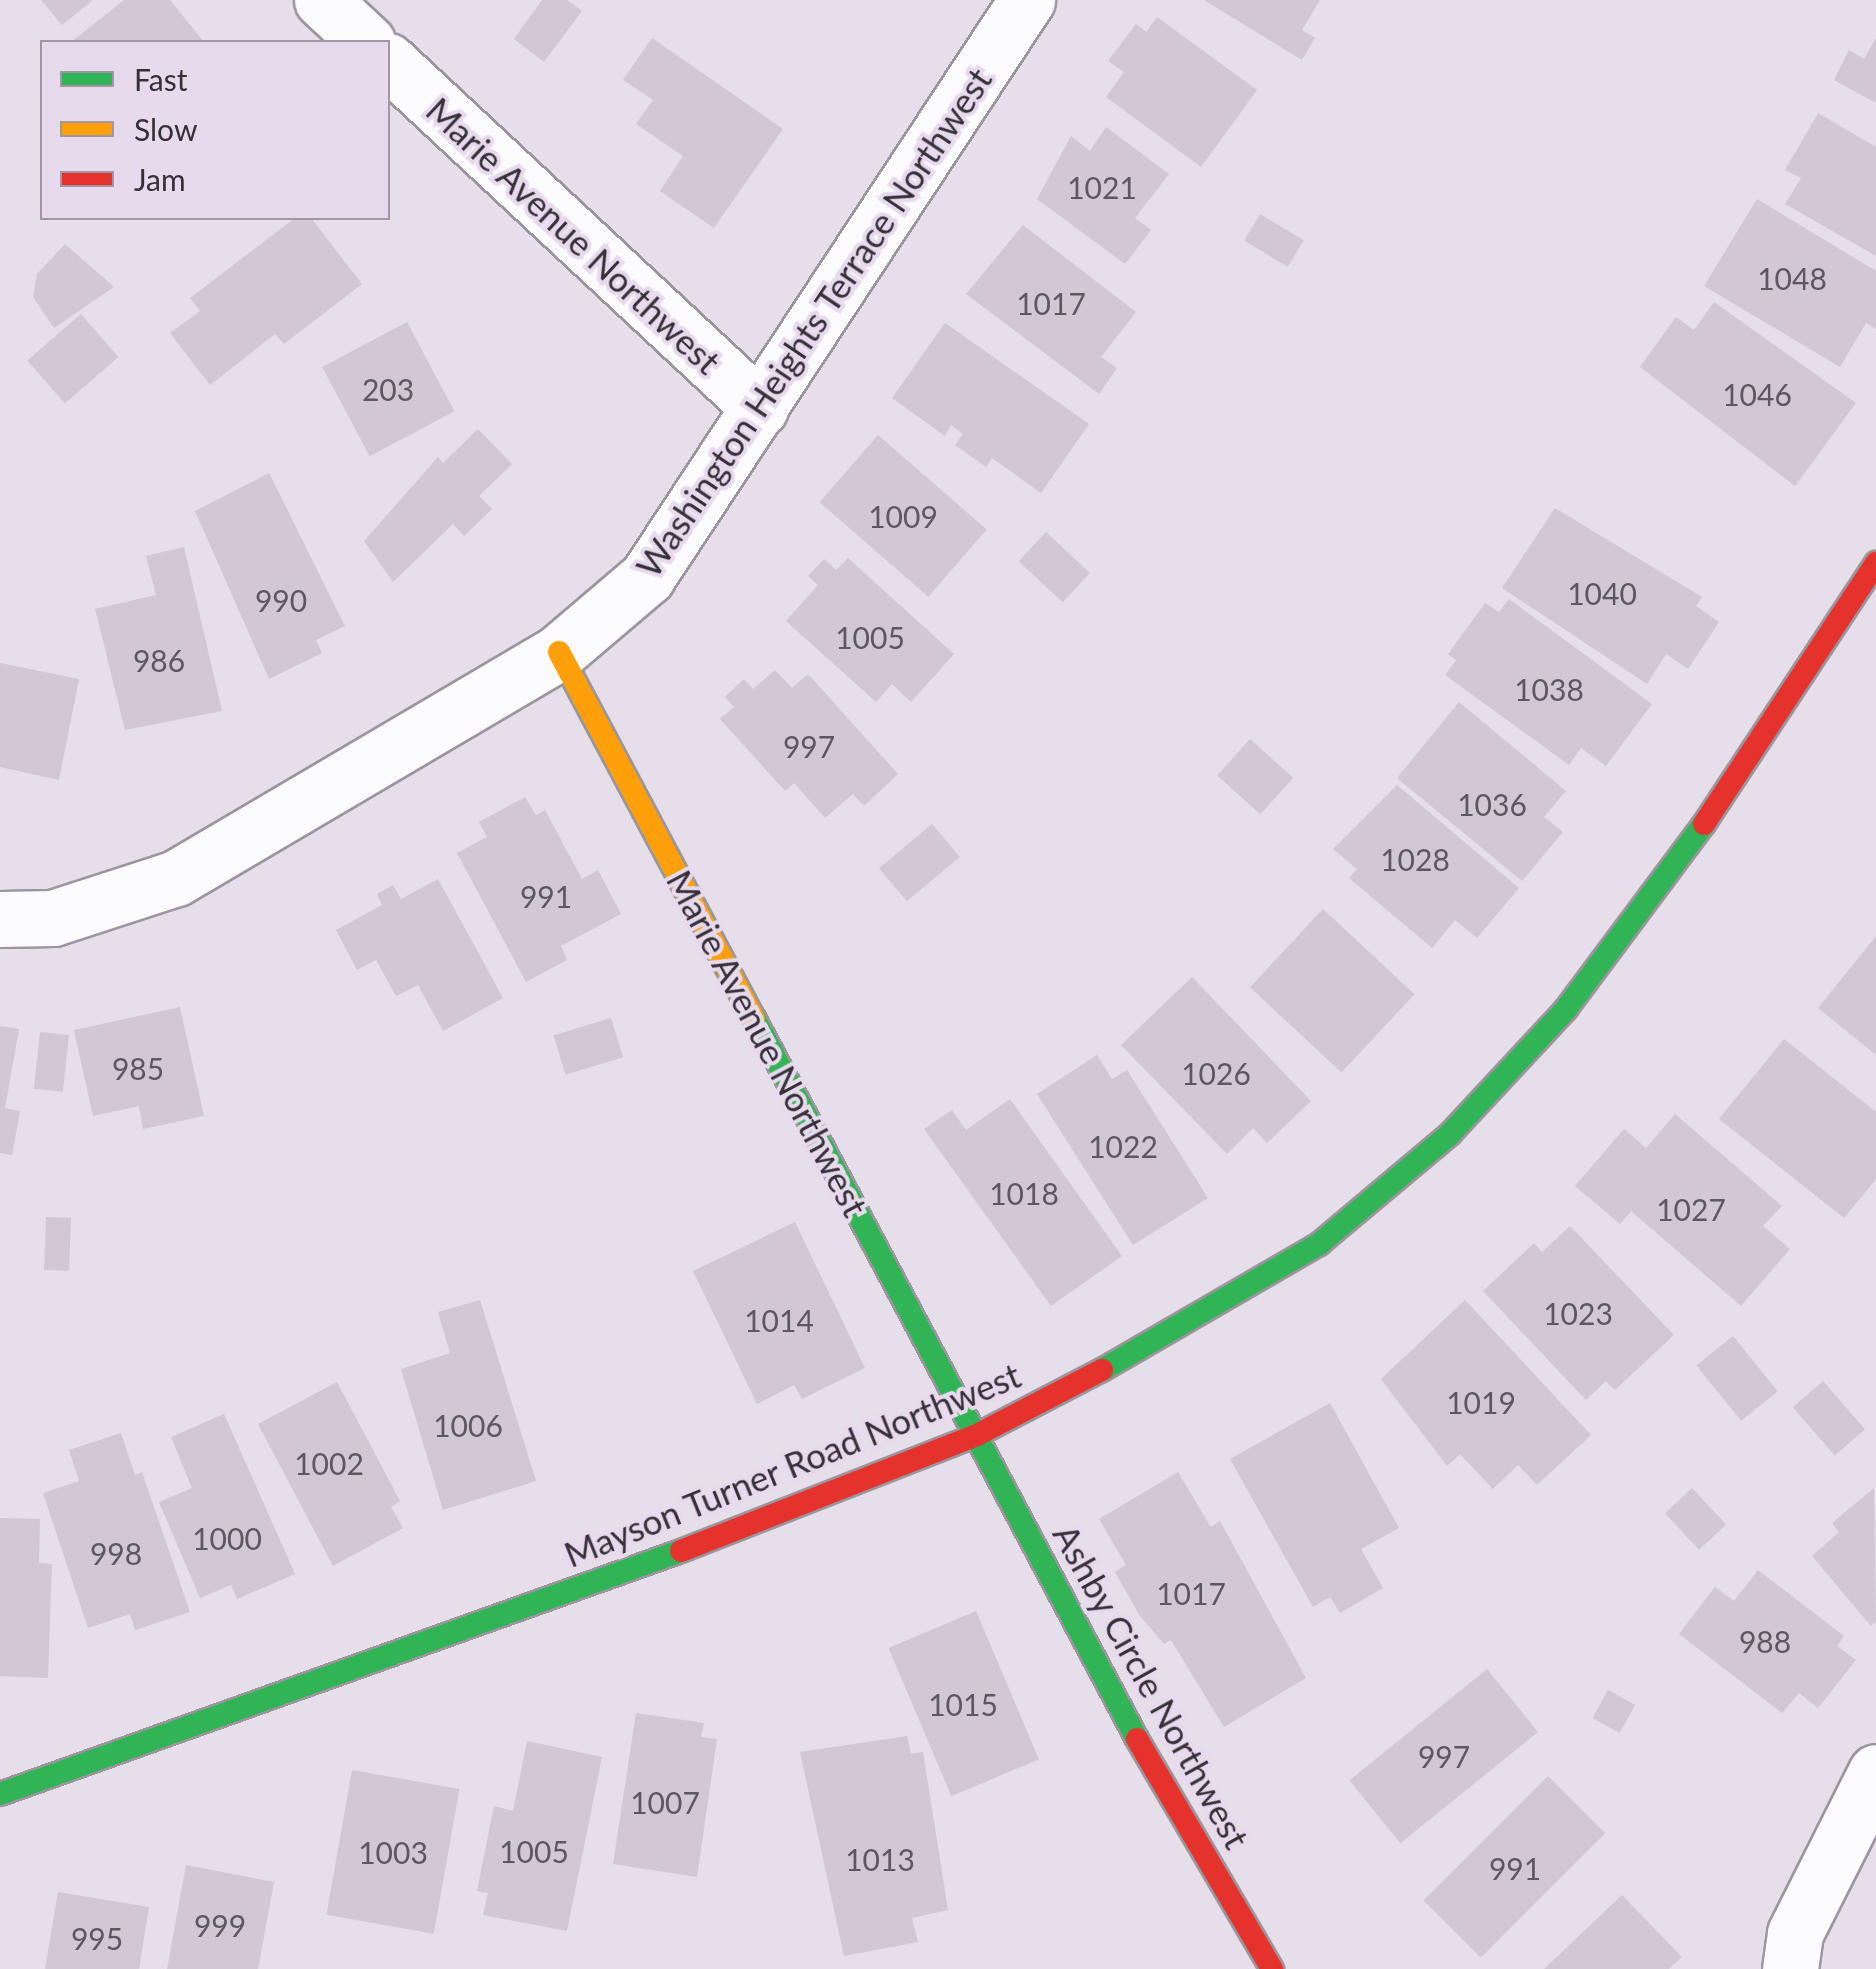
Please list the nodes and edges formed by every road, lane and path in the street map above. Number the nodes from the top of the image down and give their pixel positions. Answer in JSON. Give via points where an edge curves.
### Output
{"nodes":[{"id":1,"x":322,"y":0,"type":"edge"},
{"id":2,"x":1027,"y":0,"type":"edge"},
{"id":3,"x":365,"y":40,"type":"edge"},
{"id":4,"x":390,"y":64,"type":"edge"},
{"id":5,"x":760,"y":408,"type":"junction"},
{"id":6,"x":1876,"y":563,"type":"edge"},
{"id":7,"x":559,"y":652,"type":"junction"},
{"id":8,"x":0,"y":919,"type":"edge"},
{"id":9,"x":976,"y":1435,"type":"junction"},
{"id":10,"x":1876,"y":1772,"type":"edge"},
{"id":11,"x":0,"y":1794,"type":"edge"},
{"id":12,"x":1783,"y":1957,"type":"edge"},
{"id":13,"x":1272,"y":1969,"type":"edge"}],
"edges":[{"from":1,"to":3,"type":"street"},
{"from":2,"to":5,"type":"street","name":"Washington Heights Terrace Northwest"},
{"from":4,"to":5,"type":"street","name":"Marie Avenue Northwest"},
{"from":5,"to":7,"type":"street","name":"Washington Heights Terrace Northwest","via":[[647,577]]},
{"from":6,"to":9,"type":"street","name":"Mayson Turner Road Northwest","via":[[1718,803],[1577,994],[1450,1134],[1287,1264],[1190,1325]]},
{"from":7,"to":8,"type":"street","name":"Washington Heights Terrace Northwest","via":[[176,878],[53,918]]},
{"from":7,"to":9,"type":"street","name":"Marie Avenue Northwest"},
{"from":9,"to":11,"type":"street","name":"Mayson Turner Road Northwest","via":[[651,1563]]},
{"from":9,"to":13,"type":"street","name":"Ashby Circle Northwest","via":[[1155,1774]]},
{"from":10,"to":12,"type":"street"}]}
